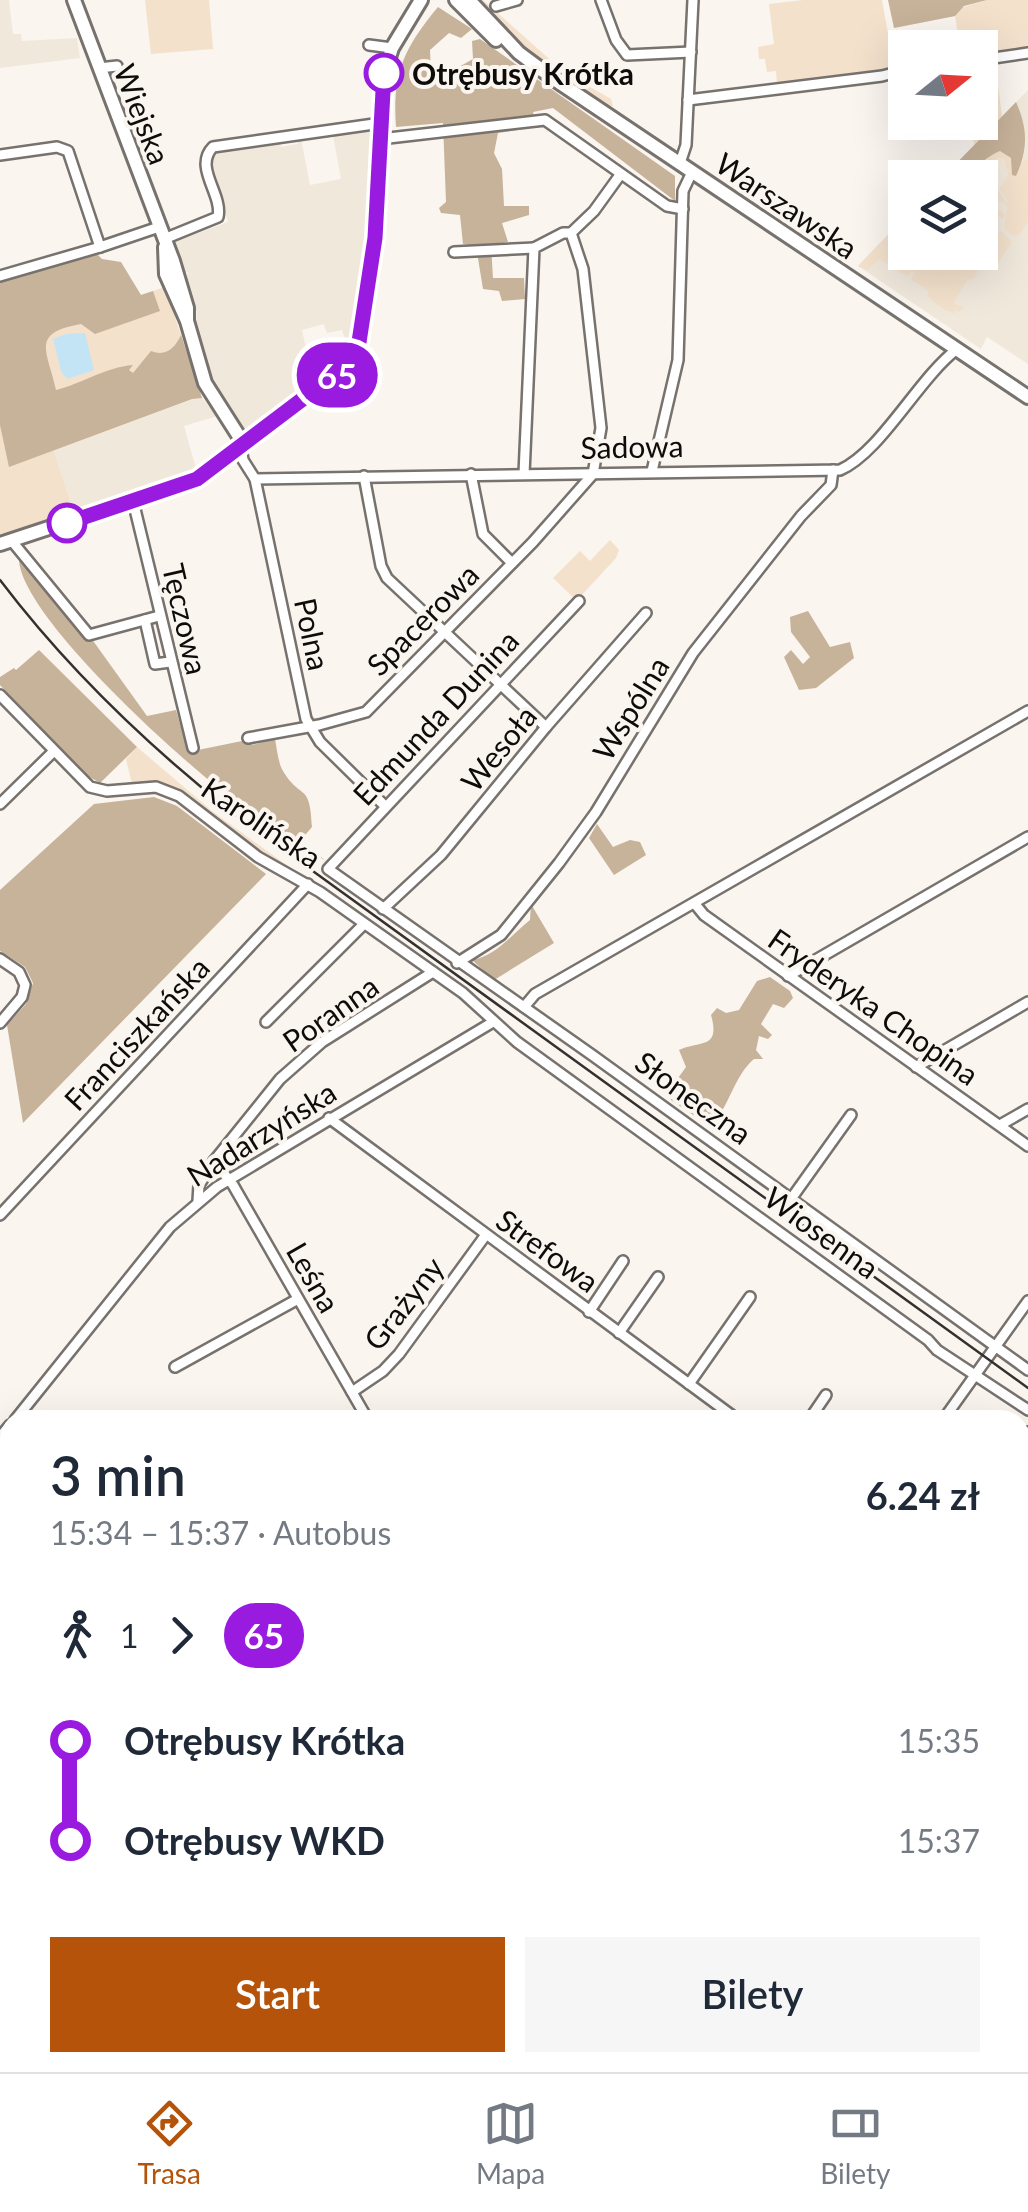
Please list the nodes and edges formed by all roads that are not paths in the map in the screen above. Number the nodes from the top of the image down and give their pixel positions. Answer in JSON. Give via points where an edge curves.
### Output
{"nodes":[{"id":1,"x":74,"y":0,"type":"edge"},
{"id":2,"x":456,"y":0,"type":"edge"},
{"id":3,"x":469,"y":0,"type":"edge"},
{"id":4,"x":517,"y":0,"type":"edge"},
{"id":5,"x":601,"y":0,"type":"edge"},
{"id":6,"x":692,"y":0,"type":"edge"},
{"id":7,"x":424,"y":2,"type":"edge"},
{"id":8,"x":496,"y":6,"type":"dead end"},
{"id":9,"x":369,"y":45,"type":"dead end"},
{"id":10,"x":392,"y":48,"type":"junction"},
{"id":11,"x":691,"y":52,"type":"junction"},
{"id":12,"x":1028,"y":53,"type":"edge"},
{"id":13,"x":519,"y":54,"type":"junction"},
{"id":14,"x":998,"y":57,"type":"edge"},
{"id":15,"x":117,"y":66,"type":"dead end"},
{"id":16,"x":99,"y":68,"type":"junction"},
{"id":17,"x":888,"y":74,"type":"edge"},
{"id":18,"x":688,"y":100,"type":"junction"},
{"id":19,"x":381,"y":123,"type":"junction"},
{"id":20,"x":380,"y":140,"type":"junction"},
{"id":21,"x":0,"y":155,"type":"edge"},
{"id":22,"x":686,"y":167,"type":"junction"},
{"id":23,"x":620,"y":175,"type":"junction"},
{"id":24,"x":684,"y":209,"type":"junction"},
{"id":25,"x":567,"y":233,"type":"junction"},
{"id":26,"x":162,"y":237,"type":"junction"},
{"id":27,"x":100,"y":246,"type":"junction"},
{"id":28,"x":534,"y":248,"type":"junction"},
{"id":29,"x":454,"y":252,"type":"dead end"},
{"id":30,"x":0,"y":276,"type":"edge"},
{"id":31,"x":957,"y":350,"type":"junction"},
{"id":32,"x":1028,"y":397,"type":"edge"},
{"id":33,"x":241,"y":447,"type":"junction"},
{"id":34,"x":652,"y":470,"type":"junction"},
{"id":35,"x":833,"y":470,"type":"junction"},
{"id":36,"x":594,"y":472,"type":"junction"},
{"id":37,"x":471,"y":474,"type":"junction"},
{"id":38,"x":524,"y":474,"type":"junction"},
{"id":39,"x":364,"y":476,"type":"junction"},
{"id":40,"x":256,"y":479,"type":"junction"},
{"id":41,"x":134,"y":501,"type":"junction"},
{"id":42,"x":6,"y":542,"type":"edge"},
{"id":43,"x":512,"y":563,"type":"junction"},
{"id":44,"x":579,"y":602,"type":"dead end"},
{"id":45,"x":646,"y":613,"type":"dead end"},
{"id":46,"x":159,"y":616,"type":"junction"},
{"id":47,"x":145,"y":620,"type":"junction"},
{"id":48,"x":446,"y":632,"type":"junction"},
{"id":49,"x":170,"y":662,"type":"junction"},
{"id":50,"x":501,"y":682,"type":"junction"},
{"id":51,"x":0,"y":694,"type":"edge"},
{"id":52,"x":1028,"y":712,"type":"edge"},
{"id":53,"x":309,"y":726,"type":"junction"},
{"id":54,"x":546,"y":727,"type":"junction"},
{"id":55,"x":248,"y":738,"type":"dead end"},
{"id":56,"x":193,"y":748,"type":"dead end"},
{"id":57,"x":54,"y":752,"type":"junction"},
{"id":58,"x":0,"y":804,"type":"edge"},
{"id":59,"x":385,"y":806,"type":"junction"},
{"id":60,"x":1028,"y":837,"type":"edge"},
{"id":61,"x":328,"y":868,"type":"joint"},
{"id":62,"x":308,"y":884,"type":"junction"},
{"id":63,"x":695,"y":904,"type":"junction"},
{"id":64,"x":383,"y":909,"type":"junction"},
{"id":65,"x":364,"y":924,"type":"junction"},
{"id":66,"x":0,"y":959,"type":"edge"},
{"id":67,"x":457,"y":963,"type":"junction"},
{"id":68,"x":434,"y":972,"type":"junction"},
{"id":69,"x":788,"y":976,"type":"junction"},
{"id":70,"x":1028,"y":1002,"type":"edge"},
{"id":71,"x":524,"y":1007,"type":"junction"},
{"id":72,"x":266,"y":1022,"type":"dead end"},
{"id":73,"x":493,"y":1022,"type":"junction"},
{"id":74,"x":0,"y":1023,"type":"edge"},
{"id":75,"x":916,"y":1067,"type":"junction"},
{"id":76,"x":1028,"y":1109,"type":"edge"},
{"id":77,"x":851,"y":1115,"type":"dead end"},
{"id":78,"x":329,"y":1118,"type":"junction"},
{"id":79,"x":1000,"y":1125,"type":"junction"},
{"id":80,"x":1028,"y":1146,"type":"edge"},
{"id":81,"x":214,"y":1161,"type":"junction"},
{"id":82,"x":229,"y":1180,"type":"junction"},
{"id":83,"x":792,"y":1199,"type":"junction"},
{"id":84,"x":198,"y":1201,"type":"junction"},
{"id":85,"x":0,"y":1216,"type":"edge"},
{"id":86,"x":485,"y":1236,"type":"junction"},
{"id":87,"x":623,"y":1262,"type":"dead end"},
{"id":88,"x":658,"y":1276,"type":"dead end"},
{"id":89,"x":750,"y":1297,"type":"dead end"},
{"id":90,"x":298,"y":1299,"type":"junction"},
{"id":91,"x":1028,"y":1302,"type":"edge"},
{"id":92,"x":589,"y":1312,"type":"junction"},
{"id":93,"x":620,"y":1334,"type":"junction"},
{"id":94,"x":996,"y":1347,"type":"junction"},
{"id":95,"x":175,"y":1367,"type":"dead end"},
{"id":96,"x":1028,"y":1370,"type":"edge"},
{"id":97,"x":975,"y":1374,"type":"junction"},
{"id":98,"x":689,"y":1384,"type":"junction"},
{"id":99,"x":352,"y":1392,"type":"junction"},
{"id":100,"x":826,"y":1395,"type":"dead end"},
{"id":101,"x":25,"y":1408,"type":"edge"},
{"id":102,"x":362,"y":1410,"type":"edge"},
{"id":103,"x":724,"y":1410,"type":"edge"},
{"id":104,"x":815,"y":1410,"type":"edge"},
{"id":105,"x":950,"y":1410,"type":"edge"},
{"id":106,"x":1028,"y":1410,"type":"edge"}],
"edges":[{"from":1,"to":16,"type":"main road","name":"Wiejska"},
{"from":2,"to":13,"type":"main road","name":"Warszawska","via":[[498,43]]},
{"from":3,"to":13,"type":"main road","name":"Warszawska"},
{"from":4,"to":8,"type":"street"},
{"from":5,"to":11,"type":"street","via":[[627,55]]},
{"from":6,"to":11,"type":"street"},
{"from":7,"to":10,"type":"main road"},
{"from":9,"to":10,"type":"street"},
{"from":10,"to":19,"type":"main road"},
{"from":11,"to":18,"type":"street"},
{"from":12,"to":14,"type":"street"},
{"from":13,"to":22,"type":"main road","name":"Warszawska"},
{"from":15,"to":16,"type":"street"},
{"from":16,"to":26,"type":"main road","name":"Wiejska"},
{"from":17,"to":18,"type":"street"},
{"from":18,"to":22,"type":"street"},
{"from":19,"to":20,"type":"main road"},
{"from":19,"to":26,"type":"street","via":[[213,147],[206,166],[218,218]]},
{"from":20,"to":23,"type":"street","via":[[545,120]]},
{"from":20,"to":33,"type":"main road","via":[[375,238],[356,353],[338,375]]},
{"from":21,"to":27,"type":"street","via":[[68,150]]},
{"from":22,"to":24,"type":"street"},
{"from":22,"to":31,"type":"main road","name":"Warszawska"},
{"from":23,"to":24,"type":"street","via":[[669,208]]},
{"from":23,"to":25,"type":"street"},
{"from":24,"to":34,"type":"street","via":[[678,364]]},
{"from":25,"to":28,"type":"street"},
{"from":25,"to":36,"type":"street","via":[[583,269],[602,428]]},
{"from":26,"to":27,"type":"street"},
{"from":26,"to":33,"type":"main road","name":"Wiejska","via":[[206,383]]},
{"from":27,"to":30,"type":"street"},
{"from":28,"to":29,"type":"street"},
{"from":28,"to":38,"type":"street"},
{"from":31,"to":32,"type":"main road","name":"Warszawska"},
{"from":31,"to":35,"type":"street","via":[[854,461]]},
{"from":33,"to":40,"type":"street","name":"Polna"},
{"from":33,"to":41,"type":"main road","via":[[197,479]]},
{"from":34,"to":35,"type":"street","name":"Sadowa"},
{"from":34,"to":36,"type":"street","name":"Sadowa"},
{"from":35,"to":67,"type":"street","name":"Wspólna","via":[[831,485],[700,642],[550,874],[500,935]]},
{"from":36,"to":38,"type":"street","name":"Sadowa"},
{"from":36,"to":43,"type":"street","name":"Spacerowa"},
{"from":37,"to":38,"type":"street","name":"Sadowa"},
{"from":37,"to":39,"type":"street","name":"Sadowa"},
{"from":37,"to":43,"type":"street","via":[[482,534]]},
{"from":39,"to":40,"type":"street","name":"Sadowa"},
{"from":39,"to":48,"type":"street","via":[[380,566]]},
{"from":40,"to":53,"type":"street","name":"Polna"},
{"from":41,"to":42,"type":"main road"},
{"from":41,"to":46,"type":"street","name":"Tęczowa"},
{"from":42,"to":47,"type":"street","via":[[88,635]]},
{"from":43,"to":48,"type":"street","name":"Spacerowa"},
{"from":44,"to":50,"type":"street","name":"Edmunda Dunina"},
{"from":45,"to":54,"type":"street","name":"Wesoła"},
{"from":46,"to":47,"type":"street"},
{"from":46,"to":49,"type":"street","name":"Tęczowa"},
{"from":47,"to":49,"type":"street","via":[[156,664]]},
{"from":48,"to":50,"type":"street"},
{"from":48,"to":53,"type":"street","name":"Spacerowa","via":[[364,714]]},
{"from":49,"to":56,"type":"street","name":"Tęczowa"},
{"from":50,"to":54,"type":"street"},
{"from":50,"to":59,"type":"street","name":"Edmunda Dunina"},
{"from":51,"to":57,"type":"street","name":"Karolińska"},
{"from":52,"to":63,"type":"street"},
{"from":53,"to":55,"type":"street","name":"Spacerowa"},
{"from":53,"to":59,"type":"street","name":"Polna"},
{"from":54,"to":64,"type":"street","name":"Wesoła","via":[[441,855]]},
{"from":57,"to":58,"type":"street"},
{"from":57,"to":62,"type":"street","name":"Karolińska","via":[[94,789],[174,793],[258,857]]},
{"from":59,"to":61,"type":"street","name":"Edmunda Dunina"},
{"from":60,"to":69,"type":"street"},
{"from":61,"to":64,"type":"street","name":"Słoneczna"},
{"from":62,"to":65,"type":"street","name":"Karolińska"},
{"from":62,"to":85,"type":"street","name":"Franciszkańska"},
{"from":63,"to":69,"type":"street","name":"Fryderyka Chopina"},
{"from":63,"to":71,"type":"street","via":[[534,995]]},
{"from":64,"to":67,"type":"street","name":"Słoneczna"},
{"from":65,"to":68,"type":"street","name":"Karolińska"},
{"from":65,"to":72,"type":"street"},
{"from":66,"to":74,"type":"street","via":[[25,984]]},
{"from":67,"to":71,"type":"street","name":"Słoneczna"},
{"from":68,"to":73,"type":"street","name":"Karolińska"},
{"from":68,"to":81,"type":"street","name":"Poranna","via":[[322,1042],[280,1079]]},
{"from":69,"to":75,"type":"street","name":"Fryderyka Chopina"},
{"from":70,"to":75,"type":"street"},
{"from":71,"to":83,"type":"street","name":"Słoneczna"},
{"from":73,"to":78,"type":"street","name":"Nadarzyńska"},
{"from":73,"to":97,"type":"street","name":"Wiosenna"},
{"from":75,"to":79,"type":"street","name":"Fryderyka Chopina"},
{"from":76,"to":79,"type":"street"},
{"from":77,"to":83,"type":"street"},
{"from":78,"to":82,"type":"street","name":"Nadarzyńska"},
{"from":78,"to":86,"type":"street","name":"Strefowa"},
{"from":79,"to":80,"type":"street","name":"Fryderyka Chopina"},
{"from":81,"to":82,"type":"street","name":"Leśna"},
{"from":81,"to":84,"type":"street","name":"Poranna","via":[[198,1185]]},
{"from":82,"to":84,"type":"street","name":"Nadarzyńska"},
{"from":82,"to":90,"type":"street","name":"Leśna"},
{"from":83,"to":94,"type":"street","name":"Słoneczna"},
{"from":84,"to":101,"type":"street","name":"Nadarzyńska","via":[[170,1226]]},
{"from":86,"to":92,"type":"street","name":"Strefowa"},
{"from":86,"to":99,"type":"street","name":"Grażyny","via":[[400,1354]]},
{"from":87,"to":92,"type":"street"},
{"from":88,"to":93,"type":"street"},
{"from":89,"to":98,"type":"street"},
{"from":90,"to":95,"type":"street"},
{"from":90,"to":99,"type":"street","name":"Leśna"},
{"from":91,"to":94,"type":"street"},
{"from":92,"to":93,"type":"street","name":"Strefowa"},
{"from":93,"to":98,"type":"street","name":"Strefowa"},
{"from":94,"to":96,"type":"street","name":"Słoneczna"},
{"from":94,"to":97,"type":"street"},
{"from":97,"to":105,"type":"street"},
{"from":97,"to":106,"type":"street","name":"Wiosenna"},
{"from":98,"to":103,"type":"street","name":"Strefowa"},
{"from":99,"to":102,"type":"street","name":"Leśna"},
{"from":100,"to":104,"type":"street"}]}
